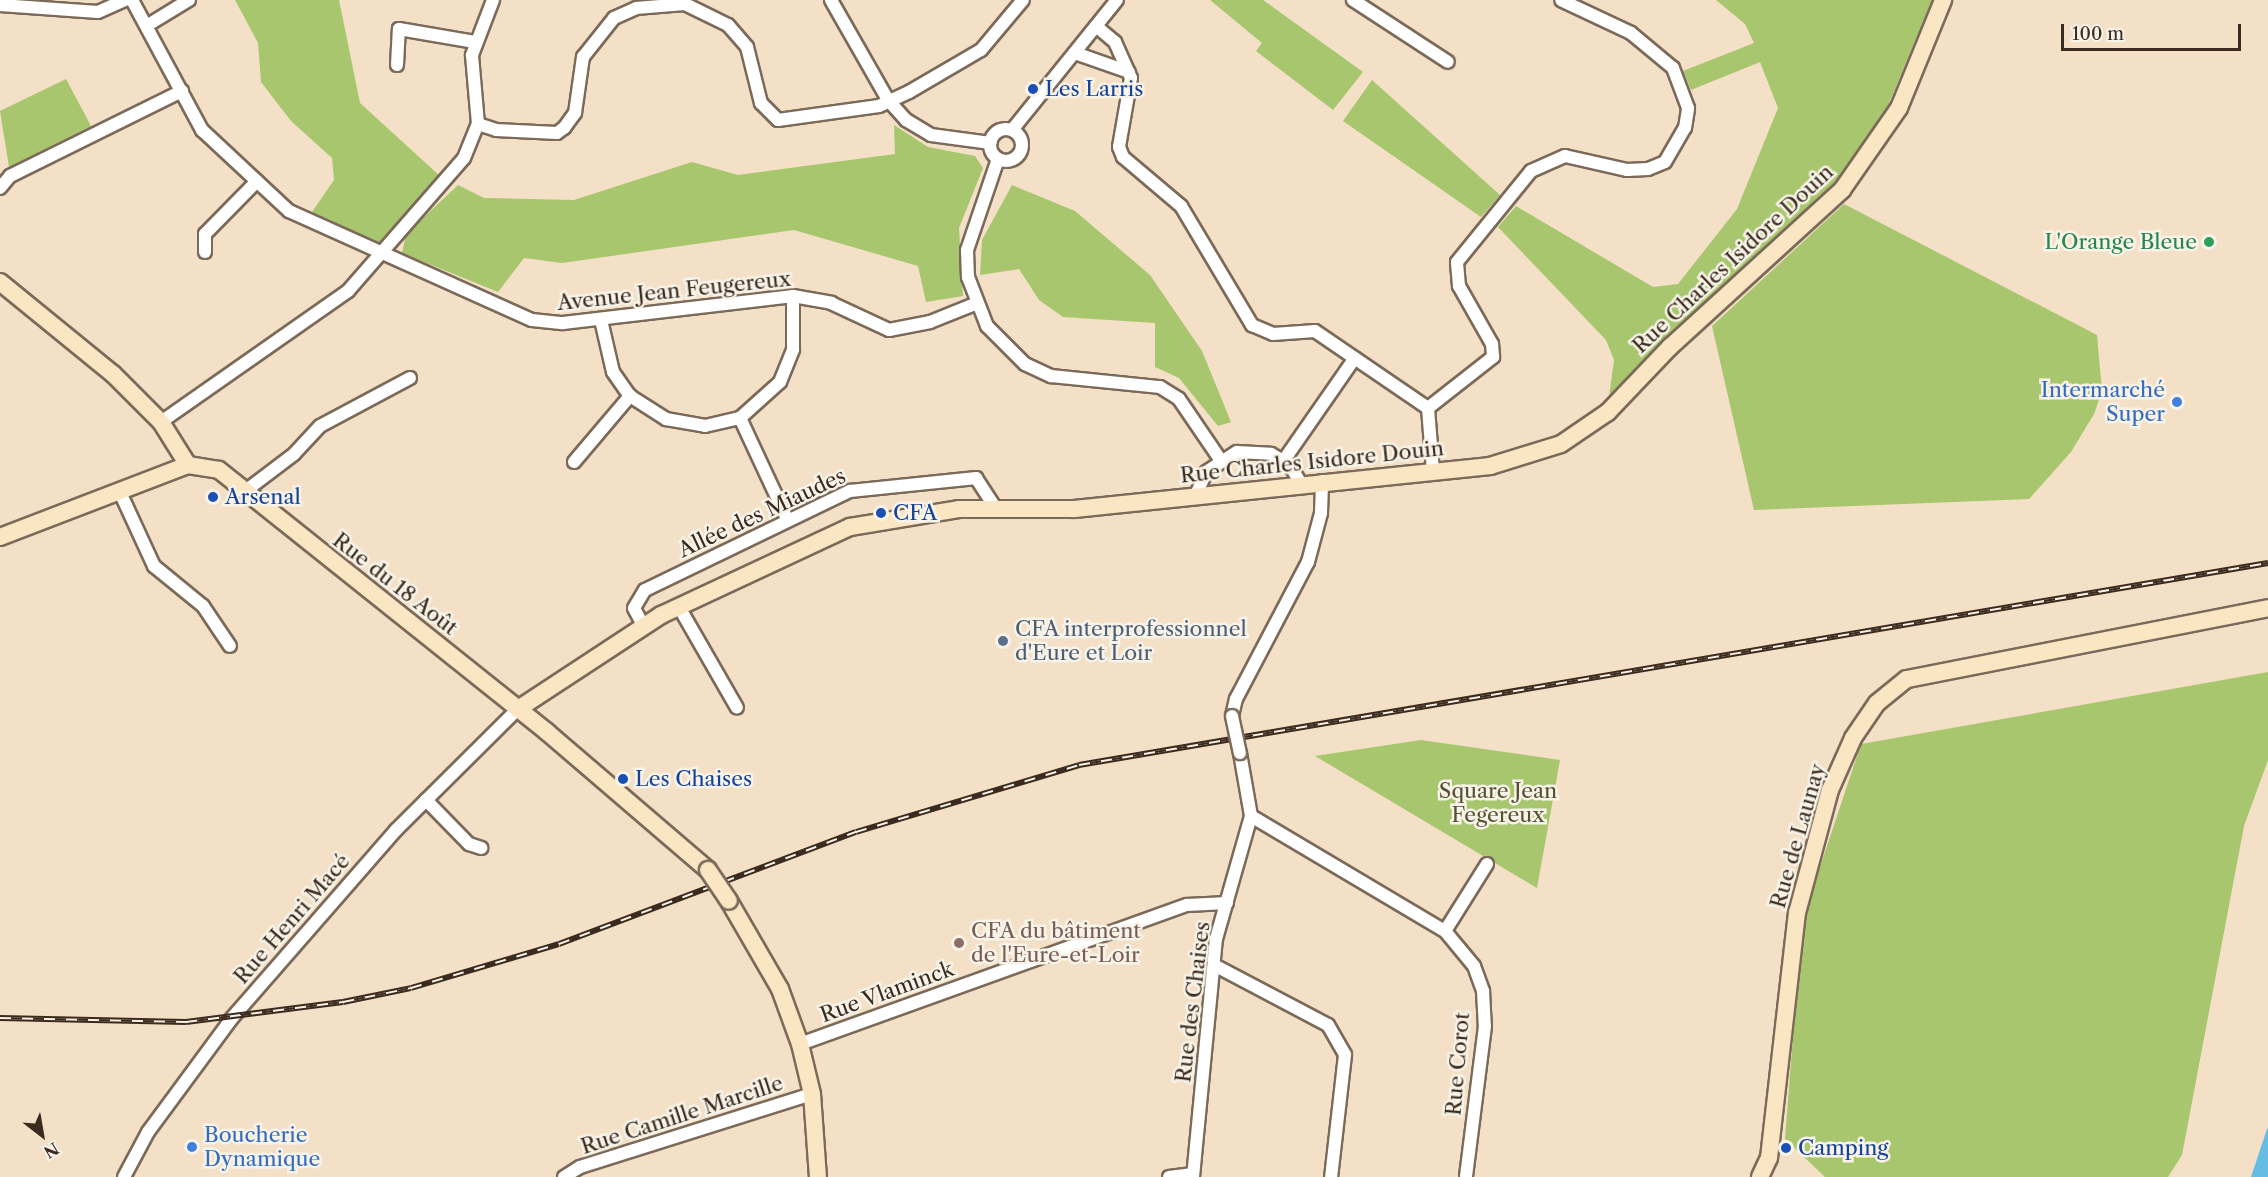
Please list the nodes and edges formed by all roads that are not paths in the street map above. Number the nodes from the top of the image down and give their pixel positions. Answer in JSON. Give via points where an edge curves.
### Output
{"nodes":[{"id":1,"x":125,"y":0,"type":"edge"},
{"id":2,"x":132,"y":0,"type":"edge"},
{"id":3,"x":189,"y":0,"type":"edge"},
{"id":4,"x":493,"y":0,"type":"edge"},
{"id":5,"x":831,"y":0,"type":"edge"},
{"id":6,"x":1023,"y":0,"type":"edge"},
{"id":7,"x":1117,"y":0,"type":"edge"},
{"id":8,"x":1353,"y":0,"type":"edge"},
{"id":9,"x":1561,"y":0,"type":"edge"},
{"id":10,"x":1943,"y":0,"type":"edge"},
{"id":11,"x":0,"y":5,"type":"edge"},
{"id":12,"x":148,"y":25,"type":"junction"},
{"id":13,"x":1096,"y":26,"type":"junction"},
{"id":14,"x":475,"y":42,"type":"junction"},
{"id":15,"x":1075,"y":53,"type":"junction"},
{"id":16,"x":1448,"y":62,"type":"dead end"},
{"id":17,"x":398,"y":65,"type":"dead end"},
{"id":18,"x":1129,"y":72,"type":"junction"},
{"id":19,"x":182,"y":91,"type":"junction"},
{"id":20,"x":888,"y":100,"type":"junction"},
{"id":21,"x":478,"y":124,"type":"junction"},
{"id":22,"x":1012,"y":130,"type":"junction"},
{"id":23,"x":990,"y":143,"type":"junction"},
{"id":24,"x":998,"y":159,"type":"junction"},
{"id":25,"x":257,"y":181,"type":"junction"},
{"id":26,"x":0,"y":188,"type":"edge"},
{"id":27,"x":206,"y":252,"type":"dead end"},
{"id":28,"x":379,"y":255,"type":"junction"},
{"id":29,"x":0,"y":282,"type":"edge"},
{"id":30,"x":793,"y":296,"type":"junction"},
{"id":31,"x":975,"y":304,"type":"junction"},
{"id":32,"x":601,"y":320,"type":"junction"},
{"id":33,"x":1355,"y":358,"type":"junction"},
{"id":34,"x":410,"y":378,"type":"dead end"},
{"id":35,"x":630,"y":396,"type":"junction"},
{"id":36,"x":1428,"y":408,"type":"junction"},
{"id":37,"x":740,"y":418,"type":"junction"},
{"id":38,"x":161,"y":422,"type":"junction"},
{"id":39,"x":1220,"y":459,"type":"junction"},
{"id":40,"x":1284,"y":460,"type":"junction"},
{"id":41,"x":574,"y":462,"type":"dead end"},
{"id":42,"x":188,"y":465,"type":"junction"},
{"id":43,"x":1433,"y":471,"type":"junction"},
{"id":44,"x":1322,"y":481,"type":"junction"},
{"id":45,"x":1301,"y":484,"type":"junction"},
{"id":46,"x":119,"y":490,"type":"junction"},
{"id":47,"x":244,"y":492,"type":"junction"},
{"id":48,"x":1195,"y":497,"type":"junction"},
{"id":49,"x":996,"y":509,"type":"junction"},
{"id":50,"x":787,"y":519,"type":"junction"},
{"id":51,"x":0,"y":537,"type":"edge"},
{"id":52,"x":679,"y":607,"type":"junction"},
{"id":53,"x":2268,"y":608,"type":"edge"},
{"id":54,"x":644,"y":627,"type":"junction"},
{"id":55,"x":230,"y":646,"type":"dead end"},
{"id":56,"x":737,"y":708,"type":"dead end"},
{"id":57,"x":518,"y":709,"type":"junction"},
{"id":58,"x":426,"y":801,"type":"junction"},
{"id":59,"x":1251,"y":816,"type":"junction"},
{"id":60,"x":475,"y":849,"type":"dead end"},
{"id":61,"x":1487,"y":864,"type":"dead end"},
{"id":62,"x":1227,"y":903,"type":"junction"},
{"id":63,"x":1445,"y":931,"type":"junction"},
{"id":64,"x":1214,"y":965,"type":"junction"},
{"id":65,"x":800,"y":1044,"type":"junction"},
{"id":66,"x":812,"y":1094,"type":"junction"},
{"id":67,"x":1193,"y":1175,"type":"edge"},
{"id":68,"x":124,"y":1177,"type":"edge"},
{"id":69,"x":564,"y":1177,"type":"edge"},
{"id":70,"x":818,"y":1177,"type":"edge"},
{"id":71,"x":1169,"y":1177,"type":"edge"},
{"id":72,"x":1331,"y":1177,"type":"edge"},
{"id":73,"x":1466,"y":1177,"type":"edge"},
{"id":74,"x":1760,"y":1177,"type":"edge"}],
"edges":[{"from":1,"to":11,"type":"street","via":[[98,12]]},
{"from":2,"to":12,"type":"street","name":"Avenue Jean Feugereux"},
{"from":3,"to":12,"type":"street"},
{"from":4,"to":14,"type":"street"},
{"from":5,"to":20,"type":"street"},
{"from":6,"to":20,"type":"street","via":[[981,50]]},
{"from":7,"to":13,"type":"street"},
{"from":8,"to":16,"type":"street"},
{"from":9,"to":36,"type":"street","via":[[1631,33],[1673,68],[1689,108],[1685,128],[1665,162],[1648,169],[1627,170],[1580,157],[1544,162],[1457,262],[1455,272],[1492,344],[1493,357]]},
{"from":10,"to":43,"type":"street","name":"Rue Charles Isidore Douin","via":[[1899,108],[1872,155],[1818,216],[1670,347],[1608,412],[1561,444],[1528,456]]},
{"from":12,"to":19,"type":"street","name":"Avenue Jean Feugereux"},
{"from":13,"to":15,"type":"street"},
{"from":13,"to":18,"type":"street","via":[[1115,42]]},
{"from":14,"to":17,"type":"street","via":[[399,29]]},
{"from":14,"to":21,"type":"street"},
{"from":15,"to":18,"type":"street"},
{"from":15,"to":22,"type":"street"},
{"from":18,"to":33,"type":"street","via":[[1119,147],[1123,157],[1181,206],[1252,325],[1273,334],[1311,329]]},
{"from":19,"to":25,"type":"street","name":"Avenue Jean Feugereux","via":[[202,130]]},
{"from":19,"to":26,"type":"street","via":[[10,176]]},
{"from":20,"to":21,"type":"street","via":[[879,106],[778,120],[761,103],[747,47],[728,25],[707,12],[664,2],[614,18],[595,36],[583,57],[575,113],[564,128],[556,133],[496,130]]},
{"from":20,"to":23,"type":"street","via":[[931,135]]},
{"from":21,"to":28,"type":"street","via":[[464,158]]},
{"from":22,"to":23,"type":"street","via":[[997,131]]},
{"from":22,"to":24,"type":"street","via":[[1021,141],[1020,151],[1013,159]]},
{"from":23,"to":24,"type":"street"},
{"from":24,"to":31,"type":"street","via":[[967,250]]},
{"from":25,"to":27,"type":"street","via":[[206,234]]},
{"from":25,"to":28,"type":"street","name":"Avenue Jean Feugereux","via":[[298,217]]},
{"from":28,"to":32,"type":"street","name":"Avenue Jean Feugereux","via":[[532,320]]},
{"from":28,"to":38,"type":"street","via":[[333,303]]},
{"from":29,"to":38,"type":"street","via":[[113,374]]},
{"from":30,"to":31,"type":"street","name":"Avenue Jean Feugereux","via":[[831,303],[890,330],[930,322]]},
{"from":30,"to":32,"type":"street","name":"Avenue Jean Feugereux"},
{"from":30,"to":37,"type":"street","via":[[793,349],[786,369],[768,397]]},
{"from":31,"to":39,"type":"street","via":[[987,326],[1025,364],[1052,376],[1160,387],[1179,399]]},
{"from":32,"to":35,"type":"street","via":[[613,372]]},
{"from":33,"to":36,"type":"street"},
{"from":33,"to":40,"type":"street"},
{"from":34,"to":47,"type":"street","via":[[320,426]]},
{"from":35,"to":37,"type":"street","via":[[648,412],[685,425]]},
{"from":35,"to":41,"type":"street"},
{"from":36,"to":43,"type":"street"},
{"from":37,"to":50,"type":"street"},
{"from":38,"to":42,"type":"street"},
{"from":39,"to":40,"type":"street","via":[[1257,450]]},
{"from":39,"to":48,"type":"street","via":[[1198,485]]},
{"from":40,"to":45,"type":"street"},
{"from":42,"to":46,"type":"street"},
{"from":42,"to":47,"type":"street","name":"Rue du 18 Août","via":[[219,470]]},
{"from":43,"to":44,"type":"street","name":"Rue Charles Isidore Douin"},
{"from":44,"to":45,"type":"street","name":"Rue Charles Isidore Douin"},
{"from":44,"to":59,"type":"street","name":"Rue des Chaises","bridge":true,"via":[[1308,562],[1236,699],[1232,716]]},
{"from":45,"to":48,"type":"street","name":"Rue Charles Isidore Douin"},
{"from":46,"to":51,"type":"street","via":[[25,531]]},
{"from":46,"to":55,"type":"street","via":[[154,566],[203,606]]},
{"from":47,"to":57,"type":"street","name":"Rue du 18 Août"},
{"from":48,"to":49,"type":"street","name":"Rue Charles Isidore Douin","via":[[1075,509]]},
{"from":49,"to":50,"type":"street","name":"Allée des Miaudes","via":[[985,484],[965,478],[850,490]]},
{"from":49,"to":52,"type":"street","name":"Rue Charles Isidore Douin","via":[[959,509],[850,527]]},
{"from":50,"to":54,"type":"street","name":"Allée des Miaudes","via":[[638,595],[634,608]]},
{"from":52,"to":54,"type":"street","name":"Rue Charles Isidore Douin"},
{"from":52,"to":56,"type":"street"},
{"from":53,"to":74,"type":"street","name":"Rue de Launay","via":[[1907,679],[1877,703],[1853,738],[1830,790],[1797,913],[1769,1158]]},
{"from":54,"to":57,"type":"street","name":"Rue Charles Isidore Douin"},
{"from":57,"to":58,"type":"street","name":"Rue Henri Macé"},
{"from":57,"to":65,"type":"street","name":"Rue du 18 Août","bridge":true,"via":[[708,870],[780,989]]},
{"from":58,"to":60,"type":"street"},
{"from":58,"to":68,"type":"street","name":"Rue Henri Macé","via":[[232,1018],[148,1132]]},
{"from":59,"to":62,"type":"street","name":"Rue des Chaises"},
{"from":59,"to":63,"type":"street","name":"Rue Corot"},
{"from":61,"to":63,"type":"street"},
{"from":62,"to":64,"type":"street","name":"Rue des Chaises"},
{"from":62,"to":65,"type":"street","name":"Rue Vlaminck","via":[[1187,905]]},
{"from":63,"to":73,"type":"street","name":"Rue Corot","via":[[1474,966],[1483,991],[1485,1026]]},
{"from":64,"to":67,"type":"street","name":"Rue des Chaises"},
{"from":64,"to":72,"type":"street","via":[[1328,1025],[1345,1055]]},
{"from":65,"to":66,"type":"street","name":"Rue du 18 Août"},
{"from":66,"to":69,"type":"street","name":"Rue Camille Marcille","via":[[580,1167]]},
{"from":66,"to":70,"type":"street","name":"Rue du 18 Août"},
{"from":67,"to":71,"type":"street"}]}
